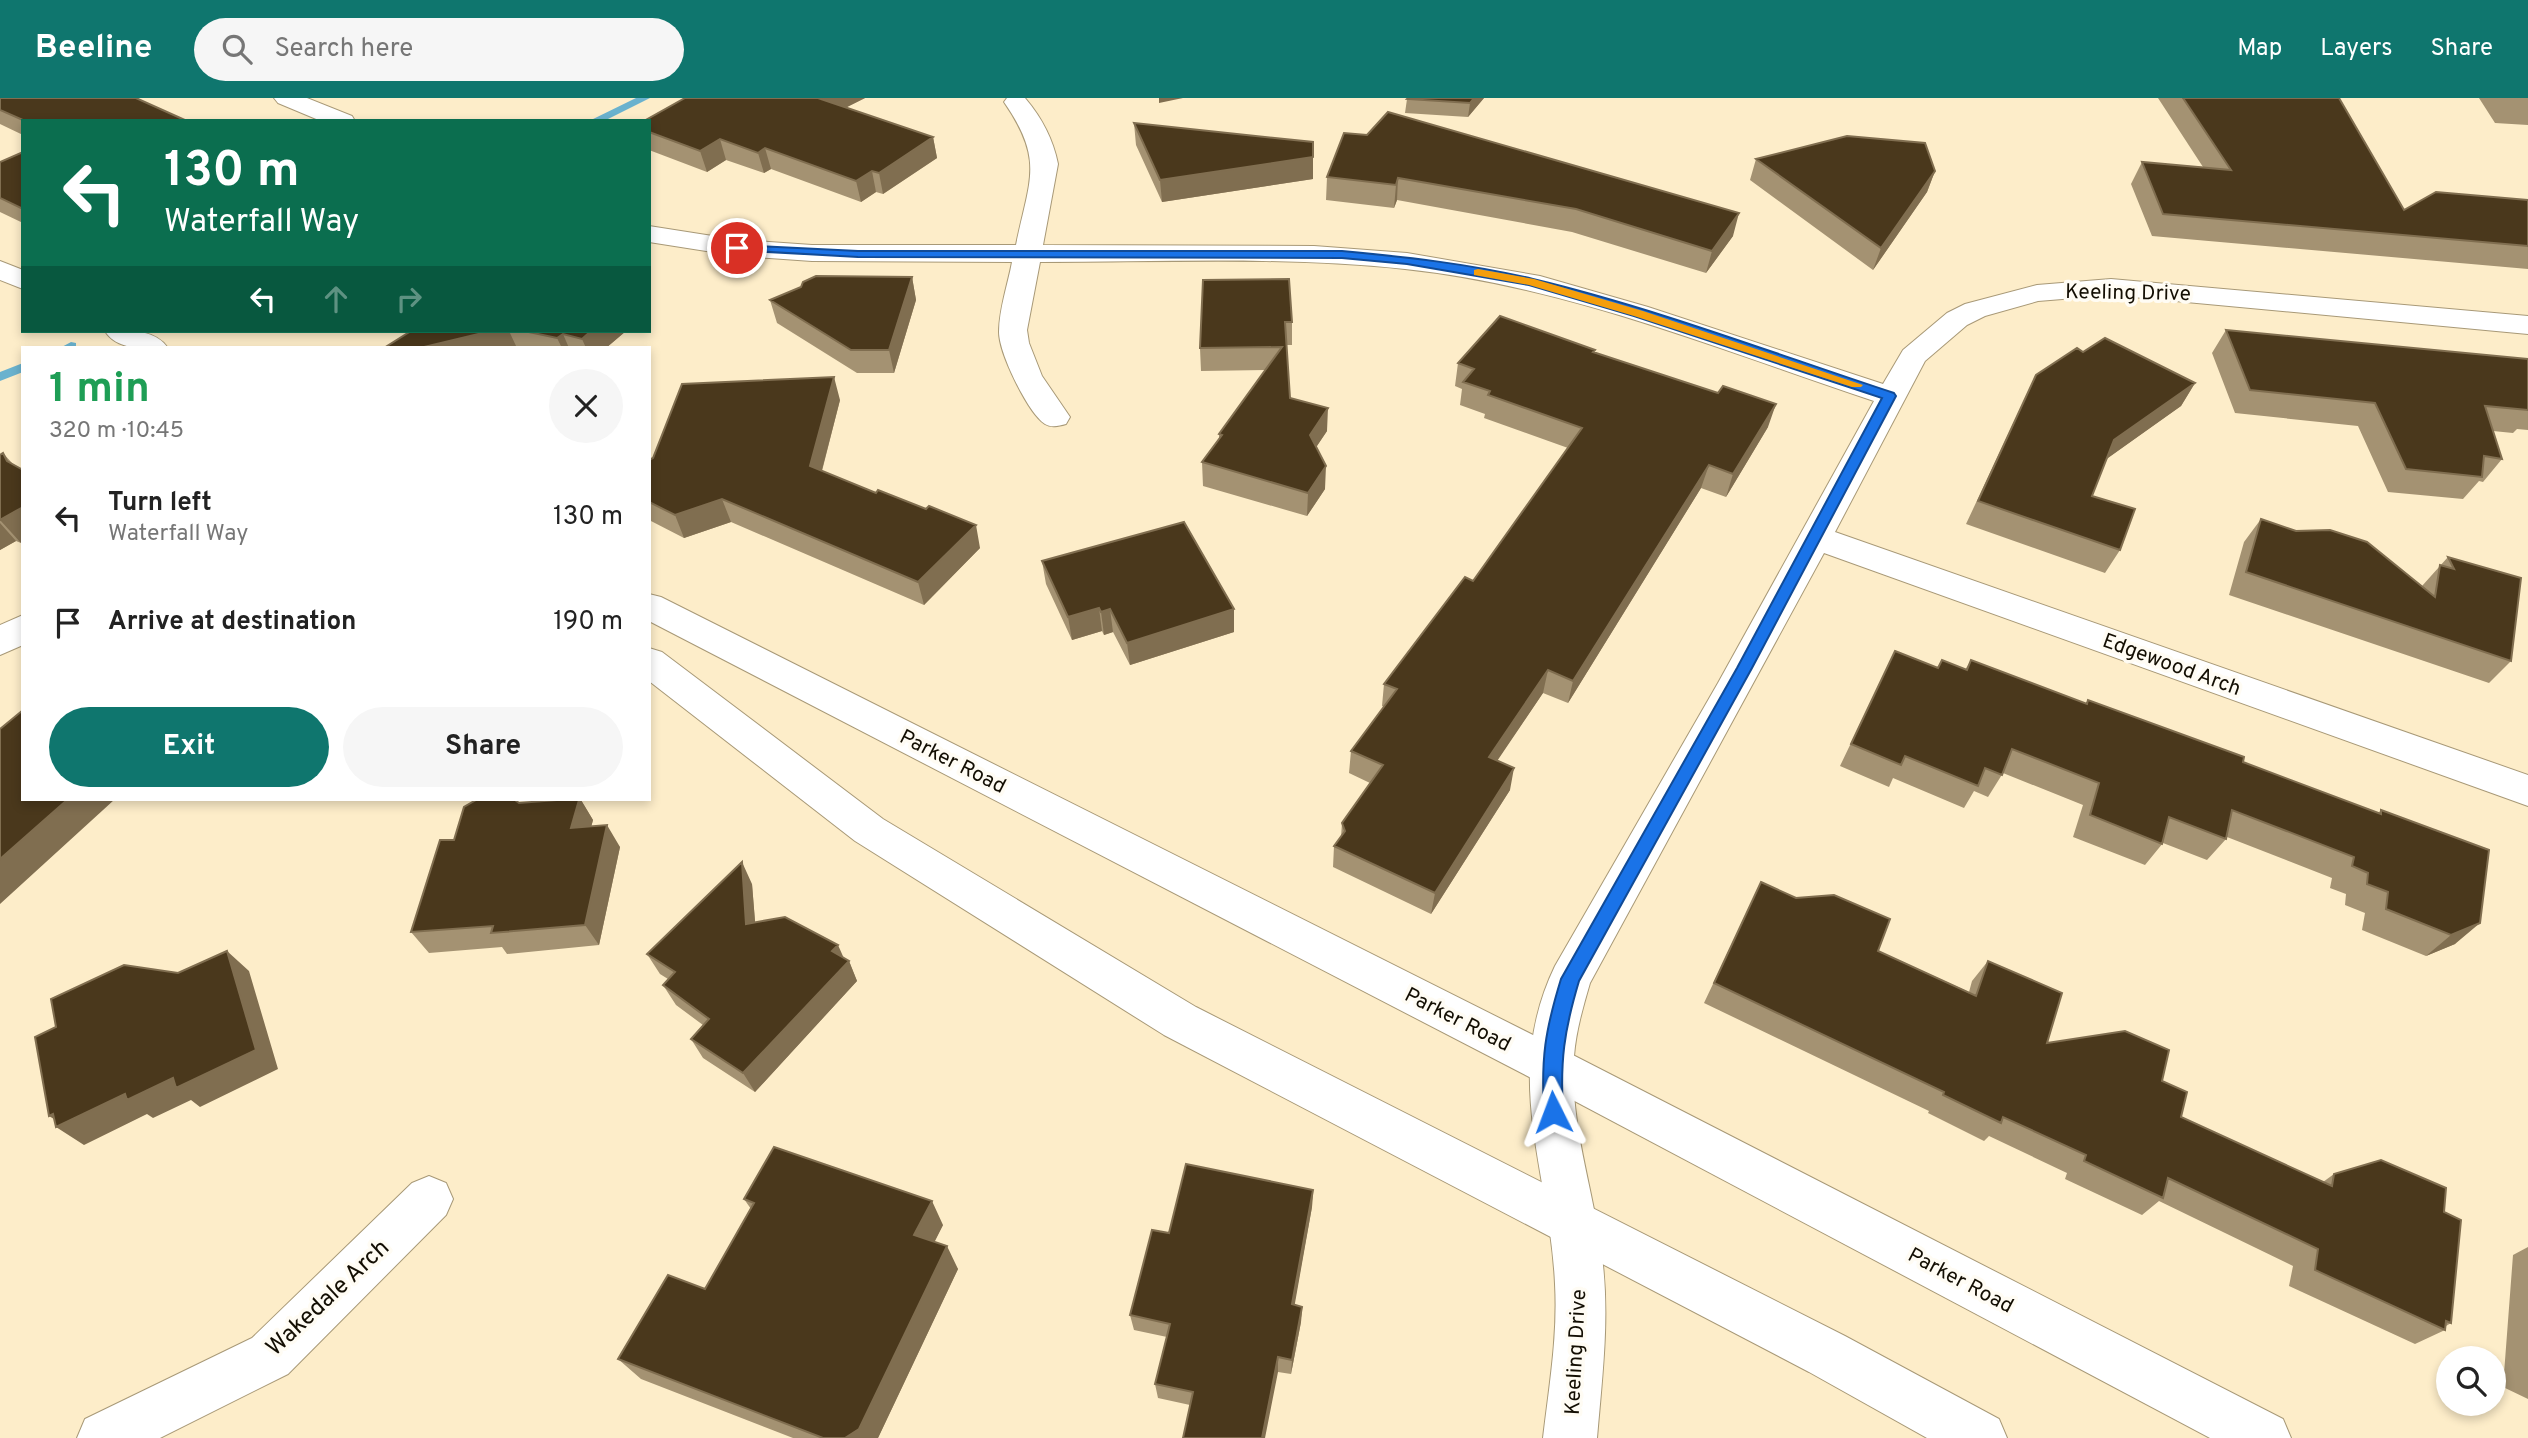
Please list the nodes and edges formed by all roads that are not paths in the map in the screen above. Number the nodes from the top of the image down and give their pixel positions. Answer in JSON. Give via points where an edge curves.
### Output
{"nodes":[{"id":1,"x":286,"y":98,"type":"edge"},
{"id":2,"x":1016,"y":102,"type":"dead end"},
{"id":3,"x":338,"y":119,"type":"edge"},
{"id":4,"x":651,"y":233,"type":"edge"},
{"id":5,"x":1028,"y":253,"type":"junction"},
{"id":6,"x":0,"y":269,"type":"edge"},
{"id":7,"x":21,"y":280,"type":"edge"},
{"id":8,"x":2528,"y":325,"type":"edge"},
{"id":9,"x":123,"y":333,"type":"edge"},
{"id":10,"x":149,"y":346,"type":"edge"},
{"id":11,"x":1890,"y":396,"type":"junction"},
{"id":12,"x":1055,"y":416,"type":"dead end"},
{"id":13,"x":1816,"y":538,"type":"junction"},
{"id":14,"x":651,"y":607,"type":"edge"},
{"id":15,"x":21,"y":629,"type":"edge"},
{"id":16,"x":0,"y":642,"type":"edge"},
{"id":17,"x":651,"y":663,"type":"edge"},
{"id":18,"x":2528,"y":791,"type":"edge"},
{"id":19,"x":1551,"y":1066,"type":"junction"},
{"id":20,"x":429,"y":1199,"type":"dead end"},
{"id":21,"x":1574,"y":1225,"type":"junction"},
{"id":22,"x":104,"y":1438,"type":"edge"},
{"id":23,"x":1570,"y":1438,"type":"edge"},
{"id":24,"x":1980,"y":1438,"type":"edge"},
{"id":25,"x":2264,"y":1438,"type":"edge"}],
"edges":[{"from":1,"to":3,"type":"street"},
{"from":2,"to":5,"type":"street","via":[[1041,141],[1045,164]]},
{"from":4,"to":5,"type":"street","via":[[737,248],[812,253]]},
{"from":5,"to":11,"type":"street","via":[[1342,254],[1407,261],[1530,282]]},
{"from":5,"to":12,"type":"street","via":[[1014,343],[1025,377]]},
{"from":6,"to":7,"type":"street"},
{"from":8,"to":11,"type":"street","name":"Keeling Drive","via":[[2166,290],[2061,290],[1975,310],[1957,319],[1913,356]]},
{"from":9,"to":10,"type":"street"},
{"from":11,"to":13,"type":"street","name":"Keeling Drive"},
{"from":13,"to":18,"type":"street","name":"Edgewood Arch"},
{"from":13,"to":19,"type":"street","name":"Keeling Drive","via":[[1570,979]]},
{"from":14,"to":19,"type":"street","name":"Parker Road"},
{"from":15,"to":16,"type":"street"},
{"from":17,"to":21,"type":"street","via":[[869,830],[1168,1014]]},
{"from":19,"to":21,"type":"street","name":"Keeling Drive","via":[[1560,1166]]},
{"from":19,"to":25,"type":"street","name":"Parker Road"},
{"from":20,"to":22,"type":"street","name":"Wakedale Arch","via":[[270,1356]]},
{"from":21,"to":23,"type":"street","name":"Keeling Drive","via":[[1581,1338]]},
{"from":21,"to":24,"type":"street"}]}
